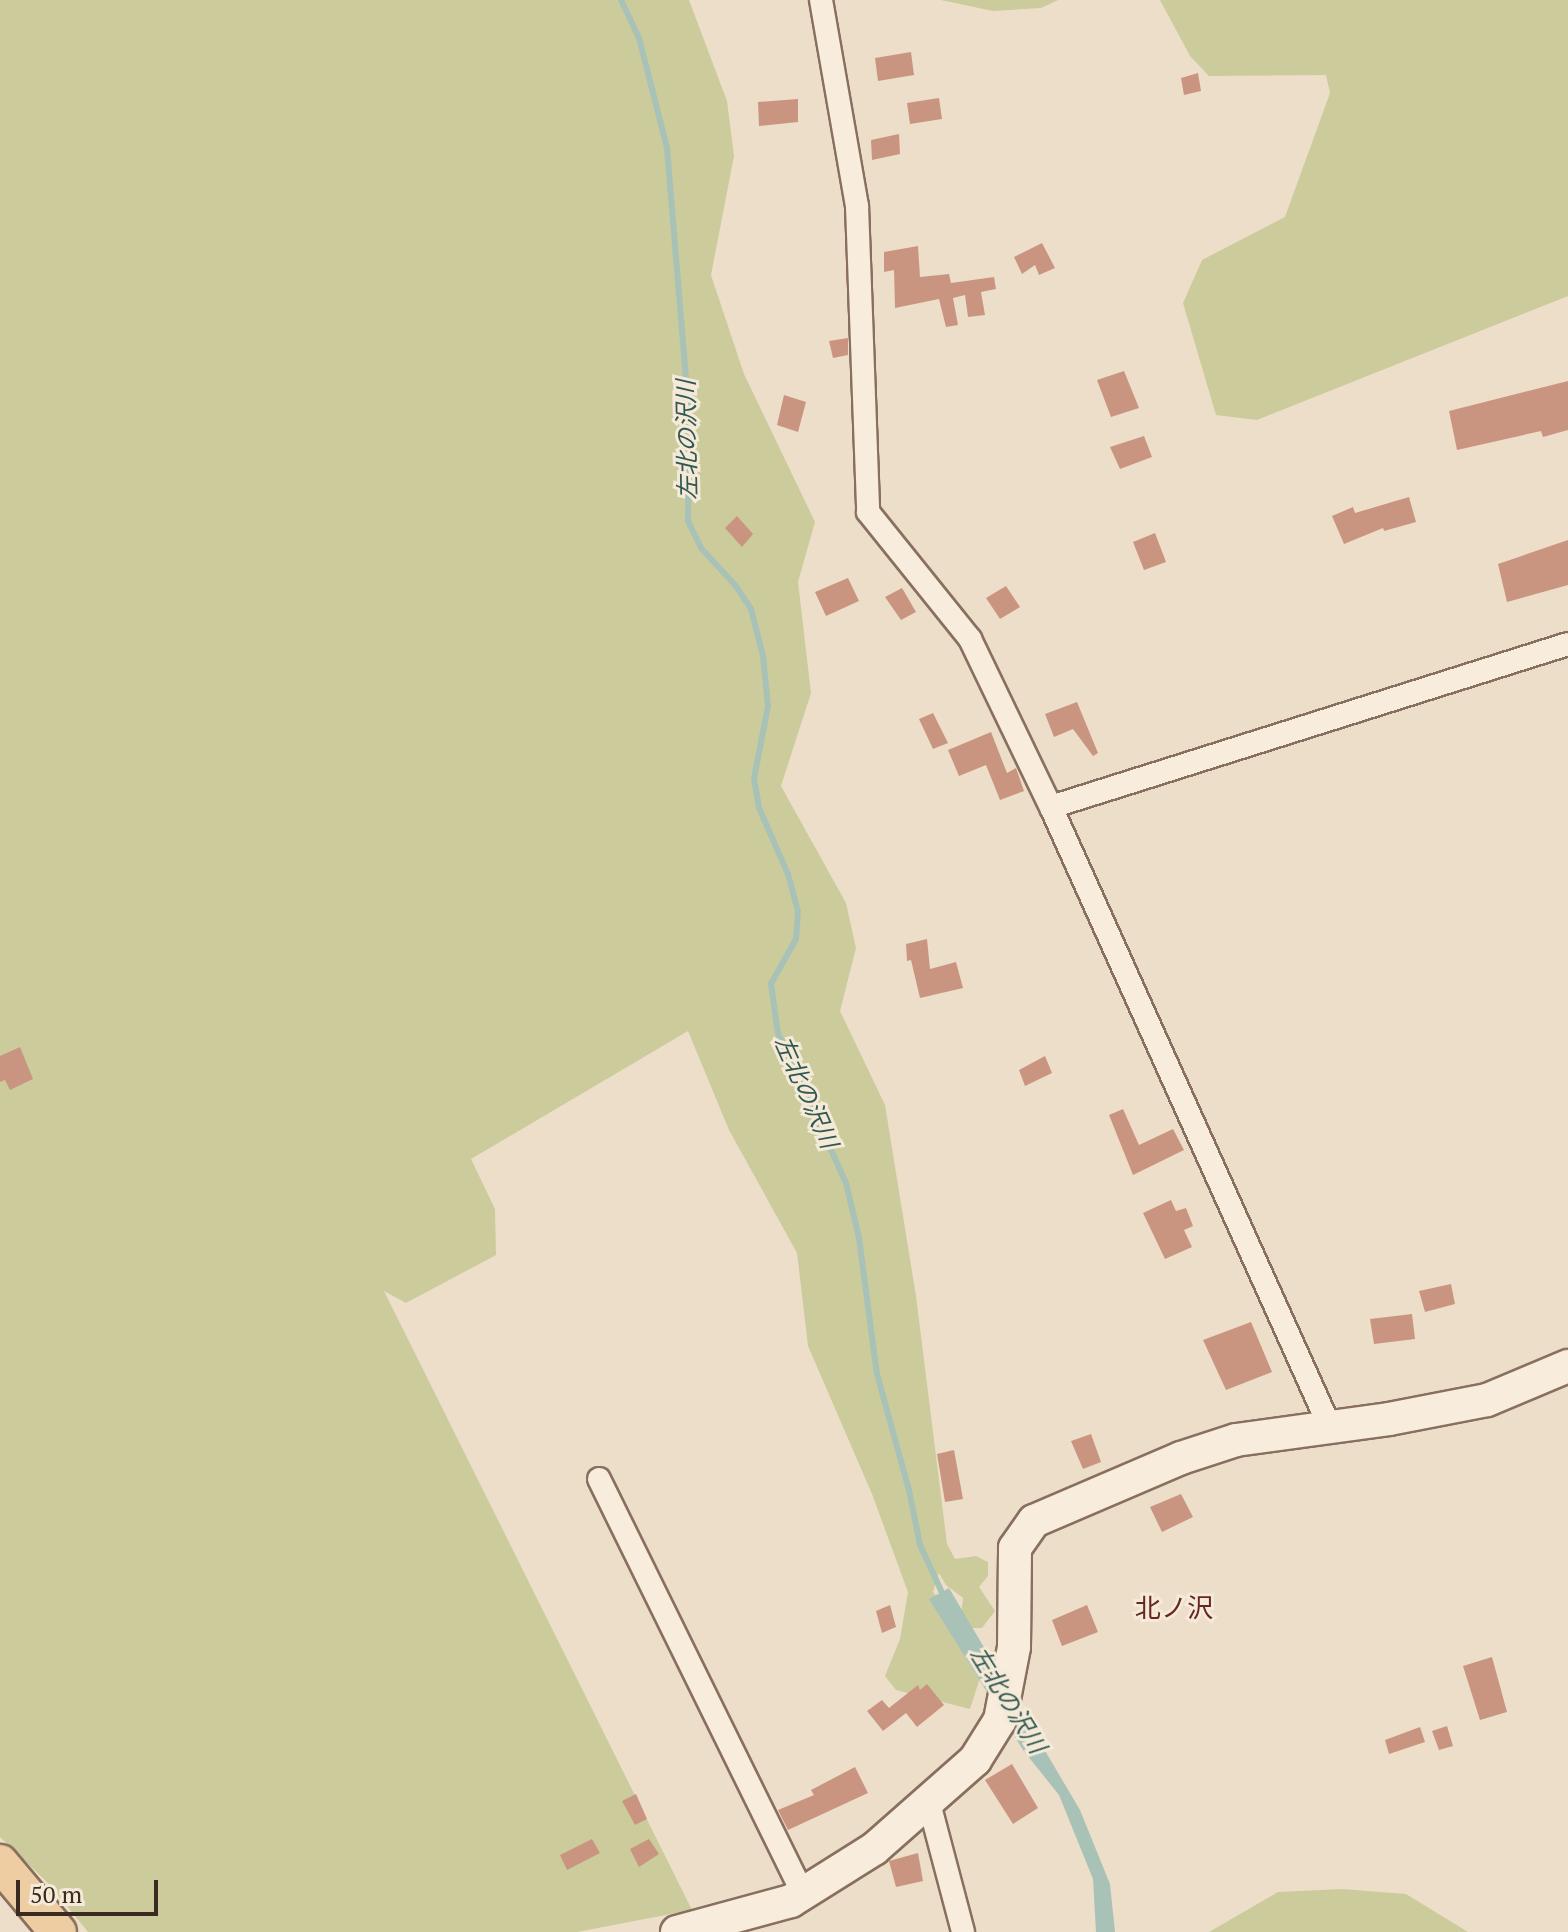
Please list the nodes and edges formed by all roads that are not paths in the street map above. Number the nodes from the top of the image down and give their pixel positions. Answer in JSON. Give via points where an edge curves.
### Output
{"nodes":[{"id":1,"x":821,"y":0,"type":"edge"},
{"id":2,"x":1568,"y":644,"type":"edge"},
{"id":3,"x":1051,"y":807,"type":"junction"},
{"id":4,"x":1568,"y":1366,"type":"edge"},
{"id":5,"x":1329,"y":1425,"type":"junction"},
{"id":6,"x":599,"y":1479,"type":"dead end"},
{"id":7,"x":929,"y":1803,"type":"junction"},
{"id":8,"x":0,"y":1863,"type":"edge"},
{"id":9,"x":803,"y":1893,"type":"junction"},
{"id":10,"x":58,"y":1932,"type":"edge"},
{"id":11,"x":677,"y":1932,"type":"edge"},
{"id":12,"x":963,"y":1932,"type":"edge"}],
"edges":[{"from":1,"to":3,"type":"street","via":[[857,206],[868,512],[970,639]]},
{"from":2,"to":3,"type":"street"},
{"from":3,"to":5,"type":"street"},
{"from":4,"to":5,"type":"street","via":[[1487,1400]]},
{"from":5,"to":7,"type":"street","via":[[1236,1440],[1034,1521],[1015,1548],[1014,1647],[1001,1714],[975,1760]]},
{"from":6,"to":9,"type":"street"},
{"from":7,"to":9,"type":"street","via":[[874,1849]]},
{"from":7,"to":12,"type":"street"},
{"from":8,"to":10,"type":"main road"},
{"from":9,"to":11,"type":"street","via":[[727,1922]]}]}
